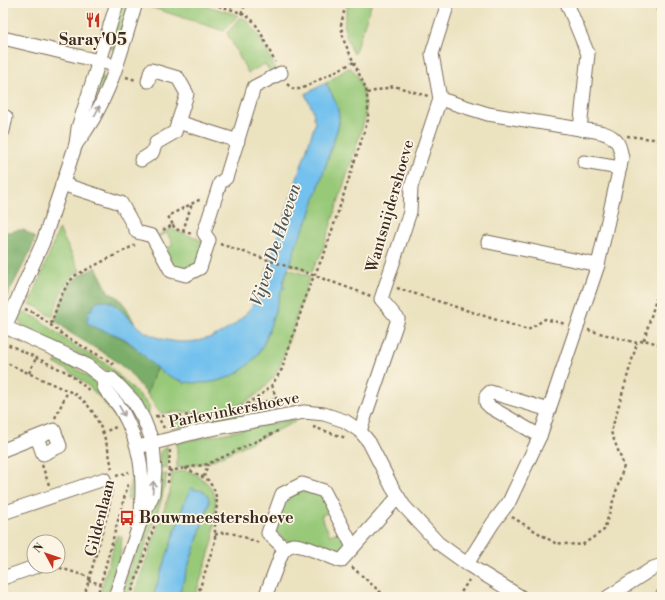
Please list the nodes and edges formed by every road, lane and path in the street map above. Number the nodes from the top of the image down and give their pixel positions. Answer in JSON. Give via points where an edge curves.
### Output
{"nodes":[{"id":1,"x":117,"y":3,"type":"edge"},
{"id":2,"x":136,"y":3,"type":"edge"},
{"id":3,"x":207,"y":3,"type":"edge"},
{"id":4,"x":251,"y":3,"type":"edge"},
{"id":5,"x":346,"y":3,"type":"edge"},
{"id":6,"x":448,"y":3,"type":"edge"},
{"id":7,"x":566,"y":3,"type":"edge"},
{"id":8,"x":655,"y":3,"type":"edge"},
{"id":9,"x":241,"y":14,"type":"junction"},
{"id":10,"x":662,"y":22,"type":"edge"},
{"id":11,"x":3,"y":38,"type":"edge"},
{"id":12,"x":98,"y":61,"type":"junction"},
{"id":13,"x":354,"y":62,"type":"junction"},
{"id":14,"x":115,"y":69,"type":"junction"},
{"id":15,"x":281,"y":73,"type":"junction"},
{"id":16,"x":148,"y":81,"type":"joint"},
{"id":17,"x":367,"y":93,"type":"junction"},
{"id":18,"x":440,"y":99,"type":"junction"},
{"id":19,"x":3,"y":116,"type":"edge"},
{"id":20,"x":178,"y":122,"type":"junction"},
{"id":21,"x":580,"y":129,"type":"junction"},
{"id":22,"x":3,"y":131,"type":"edge"},
{"id":23,"x":608,"y":135,"type":"junction"},
{"id":24,"x":662,"y":140,"type":"edge"},
{"id":25,"x":238,"y":141,"type":"junction"},
{"id":26,"x":76,"y":144,"type":"junction"},
{"id":27,"x":141,"y":160,"type":"dead end"},
{"id":28,"x":584,"y":162,"type":"dead end"},
{"id":29,"x":620,"y":168,"type":"junction"},
{"id":30,"x":62,"y":184,"type":"junction"},
{"id":31,"x":217,"y":190,"type":"junction"},
{"id":32,"x":192,"y":203,"type":"junction"},
{"id":33,"x":173,"y":225,"type":"junction"},
{"id":34,"x":183,"y":231,"type":"junction"},
{"id":35,"x":148,"y":235,"type":"junction"},
{"id":36,"x":208,"y":239,"type":"junction"},
{"id":37,"x":488,"y":242,"type":"dead end"},
{"id":38,"x":598,"y":265,"type":"junction"},
{"id":39,"x":313,"y":275,"type":"junction"},
{"id":40,"x":386,"y":285,"type":"junction"},
{"id":41,"x":662,"y":285,"type":"edge"},
{"id":42,"x":381,"y":299,"type":"junction"},
{"id":43,"x":51,"y":324,"type":"dead end"},
{"id":44,"x":4,"y":327,"type":"edge"},
{"id":45,"x":577,"y":327,"type":"junction"},
{"id":46,"x":644,"y":340,"type":"junction"},
{"id":47,"x":3,"y":342,"type":"edge"},
{"id":48,"x":637,"y":343,"type":"junction"},
{"id":49,"x":662,"y":346,"type":"edge"},
{"id":50,"x":36,"y":358,"type":"junction"},
{"id":51,"x":3,"y":361,"type":"edge"},
{"id":52,"x":29,"y":373,"type":"junction"},
{"id":53,"x":102,"y":378,"type":"junction"},
{"id":54,"x":272,"y":385,"type":"junction"},
{"id":55,"x":68,"y":391,"type":"junction"},
{"id":56,"x":97,"y":397,"type":"dead end"},
{"id":57,"x":276,"y":400,"type":"junction"},
{"id":58,"x":243,"y":407,"type":"junction"},
{"id":59,"x":549,"y":410,"type":"junction"},
{"id":60,"x":223,"y":414,"type":"dead end"},
{"id":61,"x":158,"y":415,"type":"dead end"},
{"id":62,"x":215,"y":416,"type":"dead end"},
{"id":63,"x":116,"y":422,"type":"dead end"},
{"id":64,"x":285,"y":422,"type":"junction"},
{"id":65,"x":118,"y":426,"type":"junction"},
{"id":66,"x":311,"y":426,"type":"dead end"},
{"id":67,"x":120,"y":431,"type":"dead end"},
{"id":68,"x":102,"y":433,"type":"junction"},
{"id":69,"x":42,"y":434,"type":"joint"},
{"id":70,"x":356,"y":436,"type":"junction"},
{"id":71,"x":540,"y":436,"type":"junction"},
{"id":72,"x":153,"y":443,"type":"junction"},
{"id":73,"x":138,"y":447,"type":"junction"},
{"id":74,"x":3,"y":450,"type":"edge"},
{"id":75,"x":208,"y":464,"type":"junction"},
{"id":76,"x":128,"y":466,"type":"dead end"},
{"id":77,"x":185,"y":468,"type":"junction"},
{"id":78,"x":155,"y":471,"type":"junction"},
{"id":79,"x":170,"y":471,"type":"junction"},
{"id":80,"x":204,"y":477,"type":"junction"},
{"id":81,"x":109,"y":480,"type":"junction"},
{"id":82,"x":168,"y":485,"type":"dead end"},
{"id":83,"x":398,"y":497,"type":"junction"},
{"id":84,"x":503,"y":511,"type":"junction"},
{"id":85,"x":3,"y":513,"type":"edge"},
{"id":86,"x":157,"y":519,"type":"dead end"},
{"id":87,"x":140,"y":523,"type":"junction"},
{"id":88,"x":268,"y":533,"type":"junction"},
{"id":89,"x":215,"y":535,"type":"junction"},
{"id":90,"x":354,"y":547,"type":"junction"},
{"id":91,"x":285,"y":549,"type":"junction"},
{"id":92,"x":343,"y":559,"type":"junction"},
{"id":93,"x":662,"y":565,"type":"edge"},
{"id":94,"x":471,"y":567,"type":"junction"},
{"id":95,"x":26,"y":570,"type":"edge"},
{"id":96,"x":66,"y":570,"type":"edge"},
{"id":97,"x":3,"y":578,"type":"edge"},
{"id":98,"x":89,"y":579,"type":"junction"},
{"id":99,"x":100,"y":584,"type":"junction"},
{"id":100,"x":84,"y":597,"type":"edge"},
{"id":101,"x":97,"y":597,"type":"edge"},
{"id":102,"x":115,"y":597,"type":"edge"},
{"id":103,"x":130,"y":597,"type":"edge"},
{"id":104,"x":197,"y":597,"type":"edge"},
{"id":105,"x":265,"y":597,"type":"edge"},
{"id":106,"x":386,"y":597,"type":"edge"},
{"id":107,"x":458,"y":597,"type":"edge"},
{"id":108,"x":521,"y":597,"type":"edge"},
{"id":109,"x":608,"y":597,"type":"edge"}],
"edges":[{"from":1,"to":12,"type":"street"},
{"from":2,"to":14,"type":"street"},
{"from":3,"to":9,"type":"path"},
{"from":4,"to":9,"type":"path","via":[[244,7]]},
{"from":5,"to":13,"type":"path","via":[[341,25],[344,41]]},
{"from":6,"to":18,"type":"street","via":[[432,54]]},
{"from":7,"to":21,"type":"street","via":[[588,54]]},
{"from":8,"to":10,"type":"path"},
{"from":9,"to":15,"type":"path","via":[[255,24]]},
{"from":11,"to":12,"type":"street"},
{"from":12,"to":14,"type":"street"},
{"from":12,"to":26,"type":"street","via":[[78,128]]},
{"from":13,"to":15,"type":"path","via":[[301,89],[290,88]]},
{"from":13,"to":17,"type":"path"},
{"from":14,"to":16,"type":"path","via":[[147,84]]},
{"from":26,"to":14,"type":"street","one_way":true,"via":[[86,132],[109,87]]},
{"from":15,"to":25,"type":"street","via":[[254,87]]},
{"from":16,"to":20,"type":"street","via":[[151,70],[178,78],[187,94]]},
{"from":17,"to":18,"type":"path","via":[[394,86]]},
{"from":17,"to":39,"type":"path","via":[[368,120],[325,252]]},
{"from":18,"to":21,"type":"street","via":[[488,114]]},
{"from":18,"to":40,"type":"street","name":"Wantsnijdershoeve","via":[[411,187],[410,212]]},
{"from":19,"to":22,"type":"street","via":[[6,117]]},
{"from":20,"to":25,"type":"street"},
{"from":20,"to":27,"type":"street","via":[[175,132],[156,143],[152,153]]},
{"from":21,"to":23,"type":"street"},
{"from":23,"to":24,"type":"path"},
{"from":23,"to":29,"type":"street","via":[[618,143],[622,158]]},
{"from":25,"to":31,"type":"street","via":[[226,178],[220,182]]},
{"from":26,"to":30,"type":"street"},
{"from":28,"to":29,"type":"street"},
{"from":29,"to":38,"type":"street"},
{"from":30,"to":35,"type":"street","via":[[121,203],[137,232]]},
{"from":30,"to":44,"type":"street","via":[[43,242]]},
{"from":31,"to":32,"type":"path"},
{"from":31,"to":36,"type":"street","via":[[204,233]]},
{"from":32,"to":33,"type":"path","via":[[168,216]]},
{"from":32,"to":34,"type":"path"},
{"from":33,"to":34,"type":"path","via":[[174,229]]},
{"from":33,"to":35,"type":"path"},
{"from":34,"to":36,"type":"path"},
{"from":35,"to":36,"type":"street","via":[[171,271],[186,276],[200,268]]},
{"from":35,"to":43,"type":"path","via":[[137,244],[76,275],[65,288]]},
{"from":36,"to":39,"type":"path"},
{"from":37,"to":38,"type":"street"},
{"from":38,"to":45,"type":"street"},
{"from":39,"to":42,"type":"path"},
{"from":39,"to":54,"type":"path","via":[[282,369]]},
{"from":40,"to":42,"type":"street","name":"Wantsnijdershoeve"},
{"from":40,"to":45,"type":"path","via":[[528,330],[545,319]]},
{"from":41,"to":46,"type":"path"},
{"from":42,"to":70,"type":"street","via":[[398,319]]},
{"from":44,"to":53,"type":"street","name":"Gildenlaan","via":[[86,365]]},
{"from":45,"to":48,"type":"path"},
{"from":45,"to":59,"type":"street"},
{"from":46,"to":48,"type":"path"},
{"from":46,"to":49,"type":"path"},
{"from":47,"to":50,"type":"path"},
{"from":48,"to":84,"type":"path","via":[[611,432],[624,466],[604,530],[582,545],[555,543]]},
{"from":50,"to":52,"type":"path"},
{"from":50,"to":56,"type":"path","via":[[70,374]]},
{"from":51,"to":52,"type":"path"},
{"from":52,"to":55,"type":"path"},
{"from":53,"to":72,"type":"street","name":"Gildenlaan","via":[[112,379],[134,402]]},
{"from":53,"to":73,"type":"street","name":"Gildenlaan","one_way":true,"via":[[105,388],[118,403],[131,426]]},
{"from":54,"to":57,"type":"path"},
{"from":54,"to":58,"type":"path"},
{"from":55,"to":68,"type":"path","via":[[81,398],[90,408]]},
{"from":55,"to":69,"type":"path"},
{"from":57,"to":58,"type":"path"},
{"from":57,"to":64,"type":"path"},
{"from":58,"to":60,"type":"path"},
{"from":59,"to":71,"type":"street"},
{"from":59,"to":71,"type":"street","via":[[490,392],[486,396],[486,403],[490,407]]},
{"from":61,"to":62,"type":"path"},
{"from":63,"to":65,"type":"path"},
{"from":64,"to":70,"type":"street","name":"Parlevinkershoeve","via":[[304,412],[324,414],[346,421]]},
{"from":64,"to":72,"type":"street","name":"Parlevinkershoeve","via":[[205,430]]},
{"from":64,"to":75,"type":"path"},
{"from":65,"to":67,"type":"path"},
{"from":65,"to":68,"type":"path"},
{"from":66,"to":70,"type":"path"},
{"from":68,"to":81,"type":"path","via":[[111,460]]},
{"from":69,"to":74,"type":"street"},
{"from":70,"to":83,"type":"street","name":"Parlevinkershoeve","via":[[369,442]]},
{"from":71,"to":84,"type":"street"},
{"from":72,"to":73,"type":"street","name":"Parlevinkershoeve"},
{"from":72,"to":78,"type":"street","name":"Gildenlaan"},
{"from":73,"to":87,"type":"street","name":"Gildenlaan","via":[[143,493]]},
{"from":75,"to":77,"type":"path"},
{"from":75,"to":80,"type":"path"},
{"from":76,"to":99,"type":"path","name":"Gildenlaan","via":[[125,499]]},
{"from":77,"to":79,"type":"path"},
{"from":77,"to":80,"type":"path"},
{"from":78,"to":79,"type":"path"},
{"from":87,"to":78,"type":"street","name":"Gildenlaan","one_way":true,"via":[[153,494]]},
{"from":79,"to":82,"type":"path"},
{"from":80,"to":89,"type":"path","via":[[216,497]]},
{"from":81,"to":85,"type":"street"},
{"from":81,"to":98,"type":"path","via":[[109,508]]},
{"from":83,"to":90,"type":"street"},
{"from":83,"to":94,"type":"street","name":"Parlevinkershoeve","via":[[423,529]]},
{"from":84,"to":94,"type":"street"},
{"from":86,"to":103,"type":"path"},
{"from":87,"to":102,"type":"street","name":"Gildenlaan"},
{"from":88,"to":89,"type":"path","via":[[262,544],[228,533]]},
{"from":88,"to":90,"type":"street","via":[[282,494],[302,484],[324,491]]},
{"from":88,"to":91,"type":"street"},
{"from":89,"to":104,"type":"path","via":[[214,546]]},
{"from":90,"to":92,"type":"street"},
{"from":91,"to":92,"type":"street","via":[[294,545],[341,561]]},
{"from":91,"to":105,"type":"street"},
{"from":92,"to":106,"type":"path"},
{"from":93,"to":109,"type":"street","via":[[653,568]]},
{"from":94,"to":107,"type":"path"},
{"from":94,"to":108,"type":"street","name":"Parlevinkershoeve"},
{"from":95,"to":97,"type":"street"},
{"from":96,"to":98,"type":"path"},
{"from":98,"to":99,"type":"path"},
{"from":98,"to":100,"type":"path"},
{"from":99,"to":101,"type":"path","name":"Gildenlaan"}]}
